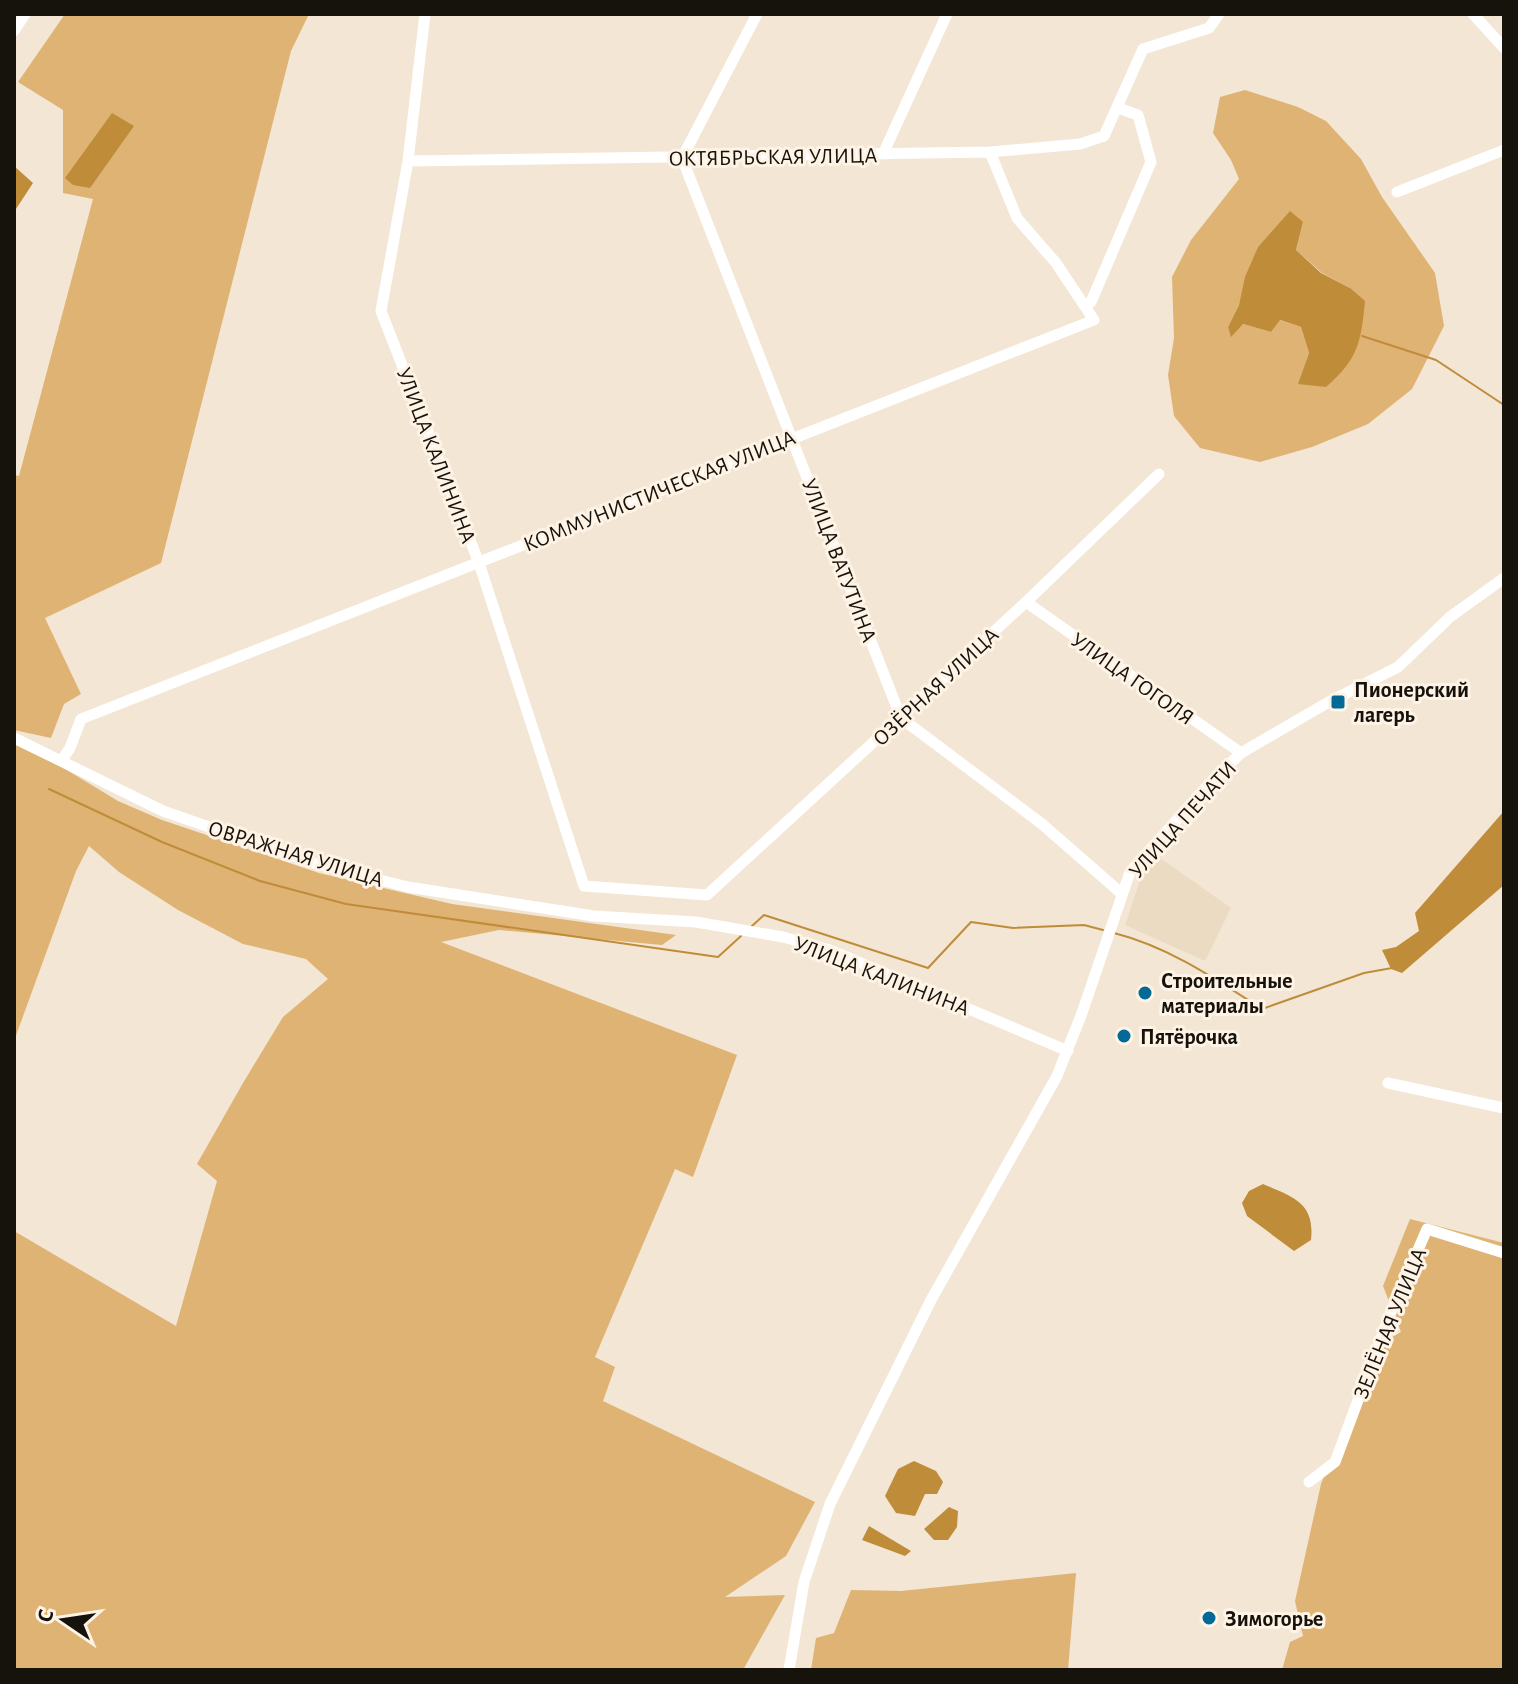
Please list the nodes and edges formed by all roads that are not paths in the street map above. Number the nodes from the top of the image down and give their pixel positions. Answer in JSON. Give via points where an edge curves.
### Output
{"nodes":[{"id":1,"x":25,"y":14,"type":"edge"},
{"id":2,"x":425,"y":14,"type":"edge"},
{"id":3,"x":757,"y":14,"type":"edge"},
{"id":4,"x":947,"y":14,"type":"edge"},
{"id":5,"x":1219,"y":14,"type":"edge"},
{"id":6,"x":1473,"y":14,"type":"edge"},
{"id":7,"x":14,"y":31,"type":"edge"},
{"id":8,"x":1504,"y":48,"type":"edge"},
{"id":9,"x":1118,"y":108,"type":"junction"},
{"id":10,"x":1504,"y":150,"type":"edge"},
{"id":11,"x":990,"y":152,"type":"junction"},
{"id":12,"x":883,"y":154,"type":"junction"},
{"id":13,"x":682,"y":158,"type":"junction"},
{"id":14,"x":408,"y":161,"type":"junction"},
{"id":15,"x":1397,"y":192,"type":"dead end"},
{"id":16,"x":1086,"y":306,"type":"junction"},
{"id":17,"x":791,"y":437,"type":"junction"},
{"id":18,"x":1159,"y":474,"type":"dead end"},
{"id":19,"x":479,"y":563,"type":"junction"},
{"id":20,"x":1504,"y":578,"type":"edge"},
{"id":21,"x":1026,"y":602,"type":"junction"},
{"id":22,"x":901,"y":718,"type":"junction"},
{"id":23,"x":14,"y":738,"type":"edge"},
{"id":24,"x":1241,"y":753,"type":"junction"},
{"id":25,"x":62,"y":760,"type":"junction"},
{"id":26,"x":1121,"y":893,"type":"junction"},
{"id":27,"x":707,"y":895,"type":"joint"},
{"id":28,"x":594,"y":916,"type":"joint"},
{"id":29,"x":1068,"y":1051,"type":"junction"},
{"id":30,"x":1388,"y":1083,"type":"dead end"},
{"id":31,"x":1504,"y":1108,"type":"edge"},
{"id":32,"x":1504,"y":1253,"type":"edge"},
{"id":33,"x":1309,"y":1482,"type":"dead end"},
{"id":34,"x":789,"y":1670,"type":"edge"}],
"edges":[{"from":1,"to":7,"type":"street"},
{"from":2,"to":14,"type":"street","name":"УЛИЦА КАЛИНИНА"},
{"from":3,"to":13,"type":"street"},
{"from":4,"to":12,"type":"street"},
{"from":5,"to":9,"type":"street","via":[[1209,28],[1143,49]]},
{"from":6,"to":8,"type":"street"},
{"from":9,"to":11,"type":"street","name":"ОКТЯБРЬСКАЯ УЛИЦА","via":[[1104,136],[1080,144]]},
{"from":9,"to":16,"type":"street","via":[[1138,115],[1151,162]]},
{"from":10,"to":15,"type":"street"},
{"from":11,"to":12,"type":"street","name":"ОКТЯБРЬСКАЯ УЛИЦА"},
{"from":11,"to":16,"type":"street","via":[[1017,218]]},
{"from":12,"to":13,"type":"street","name":"ОКТЯБРЬСКАЯ УЛИЦА"},
{"from":13,"to":14,"type":"street","name":"ОКТЯБРЬСКАЯ УЛИЦА"},
{"from":13,"to":17,"type":"street","name":"УЛИЦА ВАТУТИНА"},
{"from":14,"to":19,"type":"street","name":"УЛИЦА КАЛИНИНА","via":[[381,311]]},
{"from":16,"to":17,"type":"street","name":"КОММУНИСТИЧЕСКАЯ УЛИЦА","via":[[1094,320]]},
{"from":17,"to":19,"type":"street","name":"КОММУНИСТИЧЕСКАЯ УЛИЦА"},
{"from":17,"to":22,"type":"street","name":"УЛИЦА ВАТУТИНА"},
{"from":18,"to":21,"type":"street","name":"ОЗЁРНАЯ УЛИЦА"},
{"from":19,"to":25,"type":"street","name":"КОММУНИСТИЧЕСКАЯ УЛИЦА","via":[[81,719]]},
{"from":19,"to":27,"type":"street","name":"УЛИЦА КАЛИНИНА","via":[[584,886]]},
{"from":20,"to":24,"type":"street","name":"УЛИЦА ПЕЧАТИ","via":[[1450,617],[1398,667]]},
{"from":21,"to":22,"type":"street","name":"ОЗЁРНАЯ УЛИЦА"},
{"from":21,"to":24,"type":"street","name":"УЛИЦА ГОГОЛЯ"},
{"from":22,"to":26,"type":"street","via":[[1042,824]]},
{"from":22,"to":27,"type":"street","name":"ОЗЁРНАЯ УЛИЦА"},
{"from":23,"to":25,"type":"street","name":"ОВРАЖНАЯ УЛИЦА"},
{"from":24,"to":26,"type":"street","name":"УЛИЦА ПЕЧАТИ","via":[[1130,872]]},
{"from":25,"to":28,"type":"street","name":"ОВРАЖНАЯ УЛИЦА","via":[[163,811],[316,864],[408,887]]},
{"from":26,"to":29,"type":"street","name":"УЛИЦА ПЕЧАТИ"},
{"from":28,"to":29,"type":"street","name":"УЛИЦА КАЛИНИНА","via":[[696,922],[830,950]]},
{"from":29,"to":34,"type":"street","name":"УЛИЦА ПЕЧАТИ","via":[[931,1300],[830,1504],[804,1582]]},
{"from":30,"to":31,"type":"street"},
{"from":32,"to":33,"type":"street","name":"ЗЕЛЁНАЯ УЛИЦА","via":[[1427,1229],[1335,1462]]}]}
